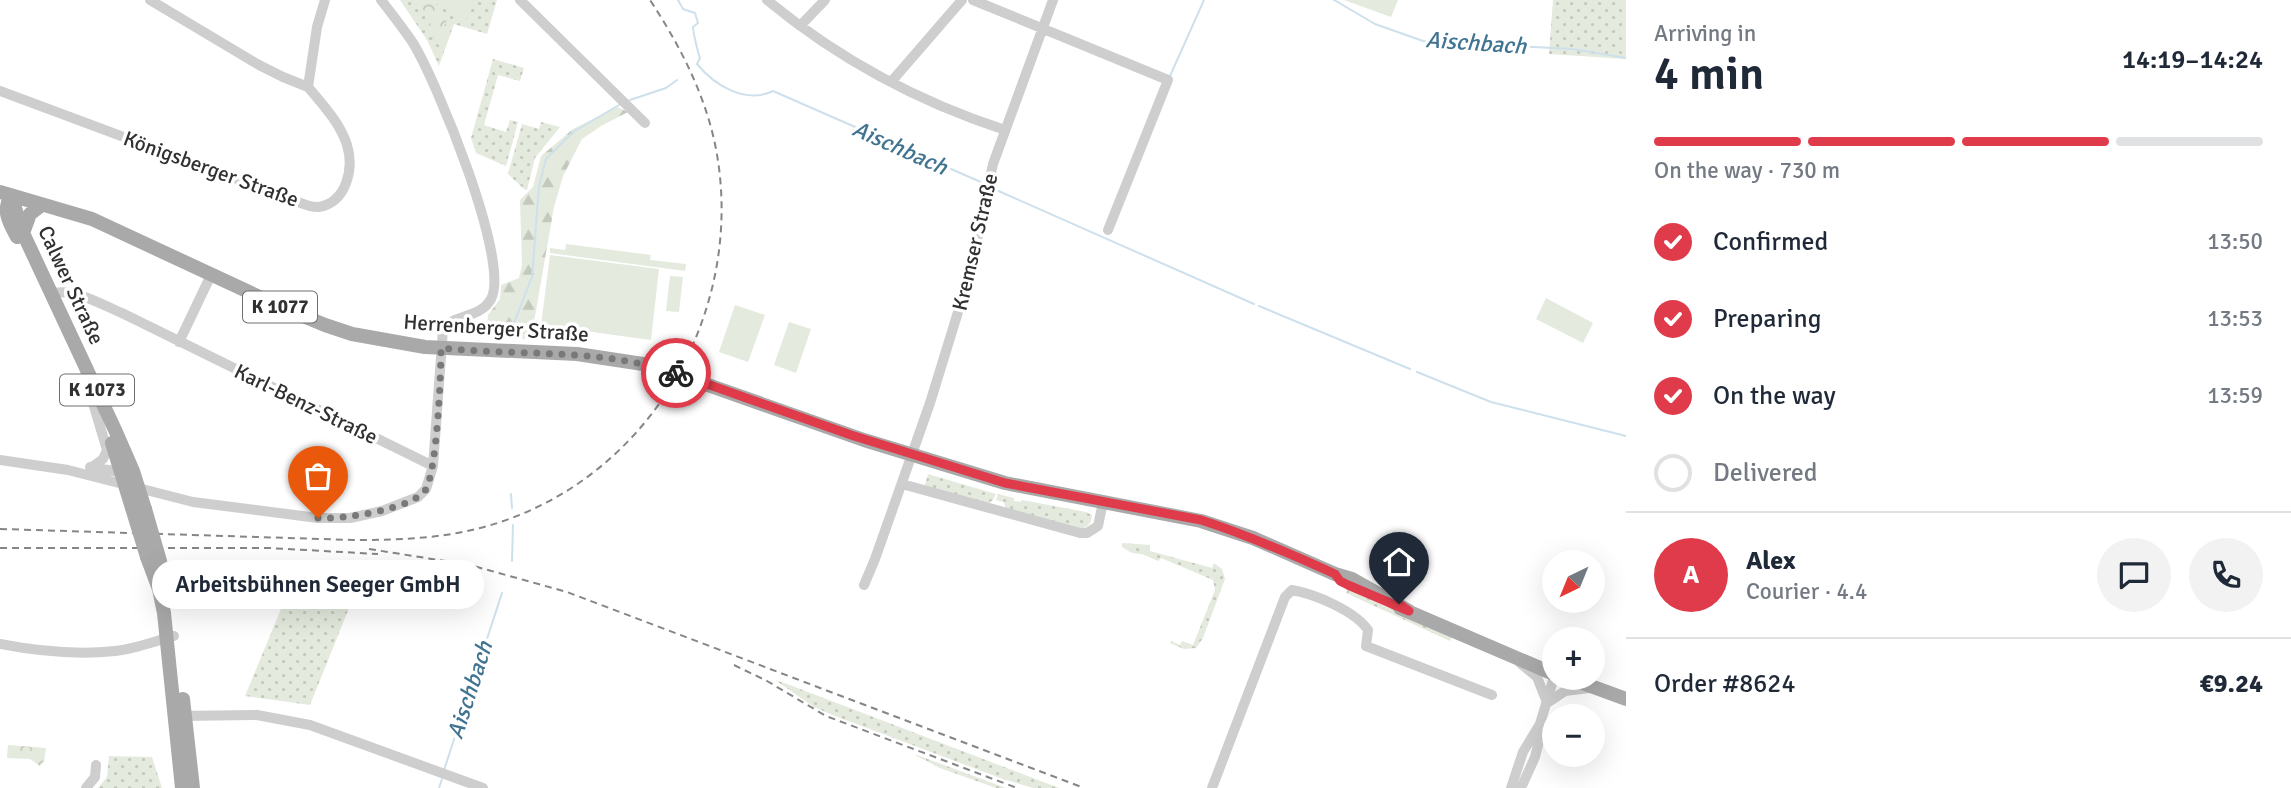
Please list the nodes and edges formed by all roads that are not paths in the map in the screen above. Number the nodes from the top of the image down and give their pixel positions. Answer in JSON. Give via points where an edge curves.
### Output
{"nodes":[{"id":1,"x":150,"y":0,"type":"edge"},
{"id":2,"x":326,"y":0,"type":"edge"},
{"id":3,"x":381,"y":0,"type":"edge"},
{"id":4,"x":520,"y":0,"type":"edge"},
{"id":5,"x":767,"y":0,"type":"edge"},
{"id":6,"x":825,"y":0,"type":"edge"},
{"id":7,"x":962,"y":0,"type":"edge"},
{"id":8,"x":972,"y":0,"type":"edge"},
{"id":9,"x":1053,"y":0,"type":"edge"},
{"id":10,"x":800,"y":26,"type":"junction"},
{"id":11,"x":1043,"y":30,"type":"junction"},
{"id":12,"x":891,"y":82,"type":"junction"},
{"id":13,"x":309,"y":87,"type":"junction"},
{"id":14,"x":0,"y":91,"type":"edge"},
{"id":15,"x":645,"y":123,"type":"dead end"},
{"id":16,"x":1005,"y":130,"type":"junction"},
{"id":17,"x":7,"y":197,"type":"edge"},
{"id":18,"x":39,"y":207,"type":"junction"},
{"id":19,"x":5,"y":220,"type":"edge"},
{"id":20,"x":1108,"y":230,"type":"dead end"},
{"id":21,"x":23,"y":233,"type":"junction"},
{"id":22,"x":125,"y":235,"type":"junction"},
{"id":23,"x":210,"y":278,"type":"junction"},
{"id":24,"x":50,"y":294,"type":"junction"},
{"id":25,"x":179,"y":342,"type":"junction"},
{"id":26,"x":441,"y":348,"type":"junction"},
{"id":27,"x":85,"y":375,"type":"junction"},
{"id":28,"x":912,"y":455,"type":"junction"},
{"id":29,"x":0,"y":460,"type":"edge"},
{"id":30,"x":433,"y":466,"type":"junction"},
{"id":31,"x":92,"y":467,"type":"junction"},
{"id":32,"x":68,"y":470,"type":"junction"},
{"id":33,"x":128,"y":481,"type":"junction"},
{"id":34,"x":902,"y":484,"type":"junction"},
{"id":35,"x":1103,"y":502,"type":"junction"},
{"id":36,"x":153,"y":564,"type":"junction"},
{"id":37,"x":864,"y":585,"type":"dead end"},
{"id":38,"x":167,"y":635,"type":"junction"},
{"id":39,"x":0,"y":644,"type":"edge"},
{"id":40,"x":1514,"y":658,"type":"junction"},
{"id":41,"x":1542,"y":670,"type":"edge"},
{"id":42,"x":1550,"y":690,"type":"edge"},
{"id":43,"x":1569,"y":690,"type":"edge"},
{"id":44,"x":1600,"y":690,"type":"edge"},
{"id":45,"x":1492,"y":695,"type":"dead end"},
{"id":46,"x":1626,"y":699,"type":"edge"},
{"id":47,"x":1547,"y":703,"type":"junction"},
{"id":48,"x":181,"y":716,"type":"junction"},
{"id":49,"x":1540,"y":724,"type":"junction"},
{"id":50,"x":96,"y":765,"type":"dead end"},
{"id":51,"x":86,"y":788,"type":"edge"},
{"id":52,"x":182,"y":788,"type":"edge"},
{"id":53,"x":193,"y":788,"type":"edge"},
{"id":54,"x":483,"y":788,"type":"edge"},
{"id":55,"x":1212,"y":788,"type":"edge"},
{"id":56,"x":1516,"y":788,"type":"edge"}],
"edges":[{"from":1,"to":13,"type":"street","via":[[271,71]]},
{"from":2,"to":13,"type":"street","via":[[317,27]]},
{"from":3,"to":26,"type":"street","via":[[413,44],[447,111],[488,239],[493,297],[475,314],[447,323]]},
{"from":4,"to":15,"type":"street"},
{"from":5,"to":10,"type":"street"},
{"from":6,"to":10,"type":"street"},
{"from":7,"to":12,"type":"street"},
{"from":8,"to":11,"type":"street"},
{"from":9,"to":11,"type":"street","name":"Kremser Straße"},
{"from":10,"to":12,"type":"street"},
{"from":11,"to":16,"type":"street","name":"Kremser Straße"},
{"from":11,"to":20,"type":"street","via":[[1168,80]]},
{"from":12,"to":16,"type":"street"},
{"from":13,"to":14,"type":"street","name":"Königsberger Straße","via":[[334,119],[348,147],[349,181],[334,200],[320,207]]},
{"from":16,"to":28,"type":"street","name":"Kremser Straße","via":[[968,280]]},
{"from":17,"to":18,"type":"main road","name":"Herrenberger Straße","number":"K 1077"},
{"from":17,"to":19,"type":"main road","name":"Calwer Straße","number":"K 1073"},
{"from":17,"to":21,"type":"main road","name":"Calwer Straße","number":"K 1073"},
{"from":17,"to":22,"type":"main road","name":"Herrenberger Straße","number":"K 1077","via":[[92,219]]},
{"from":18,"to":21,"type":"main road","via":[[30,214]]},
{"from":18,"to":22,"type":"main road","name":"Herrenberger Straße","number":"K 1077"},
{"from":19,"to":27,"type":"main road","name":"Calwer Straße","number":"K 1073"},
{"from":21,"to":24,"type":"main road","name":"Calwer Straße","number":"K 1073"},
{"from":22,"to":23,"type":"main road","name":"Herrenberger Straße","number":"K 1077"},
{"from":23,"to":25,"type":"street"},
{"from":23,"to":26,"type":"main road","name":"Herrenberger Straße","number":"K 1077","via":[[325,326]]},
{"from":24,"to":25,"type":"street","name":"Karl-Benz-Straße","via":[[80,296]]},
{"from":24,"to":33,"type":"main road","name":"Calwer Straße","number":"K 1073","via":[[111,420]]},
{"from":25,"to":30,"type":"street","name":"Karl-Benz-Straße"},
{"from":26,"to":28,"type":"main road","name":"Herrenberger Straße","number":"K 1077","via":[[577,354],[643,364]]},
{"from":26,"to":30,"type":"street"},
{"from":27,"to":31,"type":"street","name":"Calwer Straße","via":[[106,445],[104,457]]},
{"from":27,"to":33,"type":"main road","name":"Calwer Straße","number":"K 1073"},
{"from":28,"to":34,"type":"street"},
{"from":28,"to":35,"type":"main road","name":"Herrenberger Straße","number":"K 1077","via":[[1005,483]]},
{"from":29,"to":32,"type":"street"},
{"from":30,"to":33,"type":"street","via":[[426,489],[418,497],[334,520],[193,502]]},
{"from":31,"to":32,"type":"street"},
{"from":31,"to":33,"type":"street"},
{"from":32,"to":33,"type":"street"},
{"from":33,"to":36,"type":"main road","name":"Calwer Straße","number":"K 1073","bridge":true},
{"from":34,"to":35,"type":"street","via":[[1080,533],[1098,526]]},
{"from":34,"to":37,"type":"street"},
{"from":35,"to":40,"type":"main road","name":"Herrenberger Straße","number":"K 1077","via":[[1230,529],[1352,579],[1409,611]]},
{"from":36,"to":38,"type":"main road","name":"Calwer Straße","number":"K 1073","via":[[163,588]]},
{"from":36,"to":38,"type":"street","name":"Calwer Straße","via":[[152,584],[160,624]]},
{"from":38,"to":39,"type":"street","via":[[116,651]]},
{"from":38,"to":48,"type":"main road","name":"Calwer Straße","number":"K 1073"},
{"from":40,"to":41,"type":"main road","name":"Herrenberger Straße","number":"K 1077"},
{"from":40,"to":47,"type":"street","via":[[1537,677]]},
{"from":42,"to":47,"type":"street"},
{"from":43,"to":47,"type":"street"},
{"from":44,"to":46,"type":"main road"},
{"from":45,"to":55,"type":"street","via":[[1366,646],[1368,630],[1362,621],[1292,590],[1285,597]]},
{"from":47,"to":49,"type":"street"},
{"from":48,"to":52,"type":"main road","name":"Calwer Straße","number":"K 1073"},
{"from":48,"to":53,"type":"main road","name":"Calwer Straße","number":"K 1073"},
{"from":48,"to":54,"type":"street","via":[[257,715],[299,723]]},
{"from":49,"to":56,"type":"street","via":[[1531,736]]},
{"from":49,"to":56,"type":"street","via":[[1536,753]]},
{"from":50,"to":51,"type":"street","via":[[95,777]]}]}
